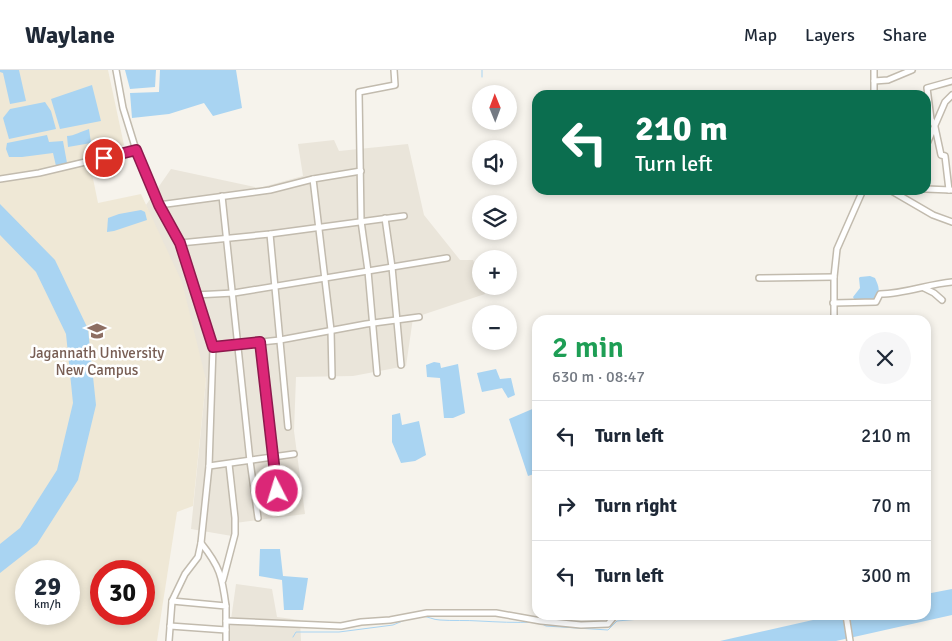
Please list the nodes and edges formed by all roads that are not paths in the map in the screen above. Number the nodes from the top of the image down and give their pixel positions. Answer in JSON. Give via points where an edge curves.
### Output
{"nodes":[{"id":1,"x":116,"y":70,"type":"edge"},
{"id":2,"x":394,"y":70,"type":"edge"},
{"id":3,"x":874,"y":70,"type":"edge"},
{"id":4,"x":912,"y":70,"type":"edge"},
{"id":5,"x":874,"y":81,"type":"junction"},
{"id":6,"x":952,"y":81,"type":"edge"},
{"id":7,"x":874,"y":90,"type":"edge"},
{"id":8,"x":927,"y":90,"type":"edge"},
{"id":9,"x":952,"y":95,"type":"edge"},
{"id":10,"x":931,"y":119,"type":"edge"},
{"id":11,"x":935,"y":127,"type":"junction"},
{"id":12,"x":931,"y":135,"type":"edge"},
{"id":13,"x":136,"y":150,"type":"junction"},
{"id":14,"x":361,"y":171,"type":"junction"},
{"id":15,"x":313,"y":178,"type":"junction"},
{"id":16,"x":0,"y":179,"type":"edge"},
{"id":17,"x":931,"y":189,"type":"edge"},
{"id":18,"x":951,"y":190,"type":"edge"},
{"id":19,"x":860,"y":195,"type":"edge"},
{"id":20,"x":899,"y":195,"type":"edge"},
{"id":21,"x":222,"y":196,"type":"junction"},
{"id":22,"x":159,"y":205,"type":"junction"},
{"id":23,"x":404,"y":216,"type":"dead end"},
{"id":24,"x":385,"y":218,"type":"junction"},
{"id":25,"x":361,"y":222,"type":"junction"},
{"id":26,"x":952,"y":222,"type":"edge"},
{"id":27,"x":318,"y":227,"type":"junction"},
{"id":28,"x":270,"y":234,"type":"junction"},
{"id":29,"x":228,"y":237,"type":"junction"},
{"id":30,"x":180,"y":243,"type":"junction"},
{"id":31,"x":447,"y":258,"type":"dead end"},
{"id":32,"x":392,"y":267,"type":"junction"},
{"id":33,"x":368,"y":271,"type":"junction"},
{"id":34,"x":834,"y":277,"type":"junction"},
{"id":35,"x":323,"y":278,"type":"junction"},
{"id":36,"x":759,"y":278,"type":"dead end"},
{"id":37,"x":952,"y":282,"type":"edge"},
{"id":38,"x":275,"y":286,"type":"junction"},
{"id":39,"x":923,"y":288,"type":"junction"},
{"id":40,"x":234,"y":293,"type":"junction"},
{"id":41,"x":195,"y":295,"type":"junction"},
{"id":42,"x":942,"y":300,"type":"dead end"},
{"id":43,"x":833,"y":303,"type":"junction"},
{"id":44,"x":834,"y":315,"type":"edge"},
{"id":45,"x":419,"y":317,"type":"dead end"},
{"id":46,"x":397,"y":320,"type":"junction"},
{"id":47,"x":372,"y":324,"type":"junction"},
{"id":48,"x":331,"y":330,"type":"junction"},
{"id":49,"x":280,"y":340,"type":"junction"},
{"id":50,"x":260,"y":342,"type":"junction"},
{"id":51,"x":237,"y":344,"type":"junction"},
{"id":52,"x":213,"y":347,"type":"junction"},
{"id":53,"x":401,"y":365,"type":"dead end"},
{"id":54,"x":377,"y":373,"type":"dead end"},
{"id":55,"x":332,"y":376,"type":"dead end"},
{"id":56,"x":288,"y":427,"type":"dead end"},
{"id":57,"x":294,"y":454,"type":"dead end"},
{"id":58,"x":274,"y":457,"type":"junction"},
{"id":59,"x":250,"y":461,"type":"junction"},
{"id":60,"x":229,"y":464,"type":"junction"},
{"id":61,"x":209,"y":466,"type":"junction"},
{"id":62,"x":278,"y":508,"type":"dead end"},
{"id":63,"x":258,"y":518,"type":"dead end"},
{"id":64,"x":201,"y":543,"type":"junction"},
{"id":65,"x":223,"y":581,"type":"junction"},
{"id":66,"x":172,"y":601,"type":"junction"},
{"id":67,"x":226,"y":606,"type":"junction"},
{"id":68,"x":532,"y":619,"type":"edge"},
{"id":69,"x":535,"y":620,"type":"edge"},
{"id":70,"x":611,"y":620,"type":"edge"},
{"id":71,"x":847,"y":620,"type":"edge"},
{"id":72,"x":226,"y":621,"type":"junction"},
{"id":73,"x":170,"y":626,"type":"junction"},
{"id":74,"x":226,"y":630,"type":"junction"},
{"id":75,"x":169,"y":641,"type":"edge"},
{"id":76,"x":226,"y":641,"type":"edge"},
{"id":77,"x":850,"y":641,"type":"edge"}],
"edges":[{"from":1,"to":13,"type":"street"},
{"from":2,"to":14,"type":"street","via":[[395,85],[359,92]]},
{"from":3,"to":5,"type":"street"},
{"from":4,"to":5,"type":"street","via":[[888,80]]},
{"from":5,"to":7,"type":"street"},
{"from":6,"to":8,"type":"street"},
{"from":9,"to":11,"type":"street","via":[[945,102]]},
{"from":10,"to":11,"type":"street"},
{"from":11,"to":12,"type":"street"},
{"from":11,"to":18,"type":"street","via":[[939,150],[945,156]]},
{"from":13,"to":16,"type":"street"},
{"from":13,"to":22,"type":"street"},
{"from":14,"to":15,"type":"street"},
{"from":14,"to":25,"type":"street"},
{"from":15,"to":21,"type":"street","via":[[270,190]]},
{"from":15,"to":27,"type":"street"},
{"from":17,"to":18,"type":"street"},
{"from":19,"to":34,"type":"street","via":[[837,249]]},
{"from":20,"to":26,"type":"street"},
{"from":21,"to":22,"type":"street"},
{"from":21,"to":29,"type":"street"},
{"from":22,"to":30,"type":"street"},
{"from":23,"to":24,"type":"street"},
{"from":24,"to":25,"type":"street"},
{"from":24,"to":32,"type":"street"},
{"from":25,"to":27,"type":"street"},
{"from":25,"to":33,"type":"street"},
{"from":27,"to":28,"type":"street"},
{"from":27,"to":35,"type":"street"},
{"from":28,"to":29,"type":"street"},
{"from":28,"to":38,"type":"street"},
{"from":29,"to":30,"type":"street"},
{"from":29,"to":40,"type":"street"},
{"from":30,"to":41,"type":"street"},
{"from":31,"to":32,"type":"street"},
{"from":32,"to":33,"type":"street"},
{"from":32,"to":46,"type":"street"},
{"from":33,"to":35,"type":"street"},
{"from":33,"to":47,"type":"street"},
{"from":34,"to":36,"type":"street"},
{"from":34,"to":43,"type":"street"},
{"from":35,"to":38,"type":"street"},
{"from":35,"to":48,"type":"street"},
{"from":37,"to":39,"type":"street"},
{"from":38,"to":40,"type":"street"},
{"from":38,"to":49,"type":"street"},
{"from":39,"to":42,"type":"street"},
{"from":39,"to":43,"type":"street","via":[[880,294],[876,302]]},
{"from":40,"to":41,"type":"street"},
{"from":40,"to":51,"type":"street"},
{"from":41,"to":52,"type":"street"},
{"from":43,"to":44,"type":"street"},
{"from":45,"to":46,"type":"street"},
{"from":46,"to":47,"type":"street"},
{"from":46,"to":53,"type":"street"},
{"from":47,"to":48,"type":"street"},
{"from":47,"to":54,"type":"street"},
{"from":48,"to":49,"type":"street"},
{"from":48,"to":55,"type":"street"},
{"from":49,"to":50,"type":"street"},
{"from":49,"to":56,"type":"street"},
{"from":50,"to":51,"type":"street"},
{"from":50,"to":58,"type":"street"},
{"from":51,"to":52,"type":"street"},
{"from":51,"to":59,"type":"street"},
{"from":52,"to":61,"type":"street"},
{"from":57,"to":58,"type":"street"},
{"from":58,"to":59,"type":"street"},
{"from":58,"to":62,"type":"street"},
{"from":59,"to":60,"type":"street"},
{"from":59,"to":63,"type":"street"},
{"from":60,"to":61,"type":"street"},
{"from":60,"to":65,"type":"street","via":[[235,518]]},
{"from":61,"to":64,"type":"street"},
{"from":64,"to":65,"type":"street","via":[[215,560]]},
{"from":64,"to":66,"type":"street","via":[[198,557],[185,574]]},
{"from":65,"to":67,"type":"street"},
{"from":66,"to":67,"type":"street"},
{"from":66,"to":73,"type":"street"},
{"from":67,"to":72,"type":"street"},
{"from":68,"to":72,"type":"street","via":[[496,613],[427,613],[341,626]]},
{"from":69,"to":70,"type":"street","via":[[581,625],[608,624]]},
{"from":71,"to":77,"type":"street"},
{"from":72,"to":74,"type":"street"},
{"from":73,"to":74,"type":"street"},
{"from":73,"to":75,"type":"street"},
{"from":74,"to":76,"type":"street"}]}
